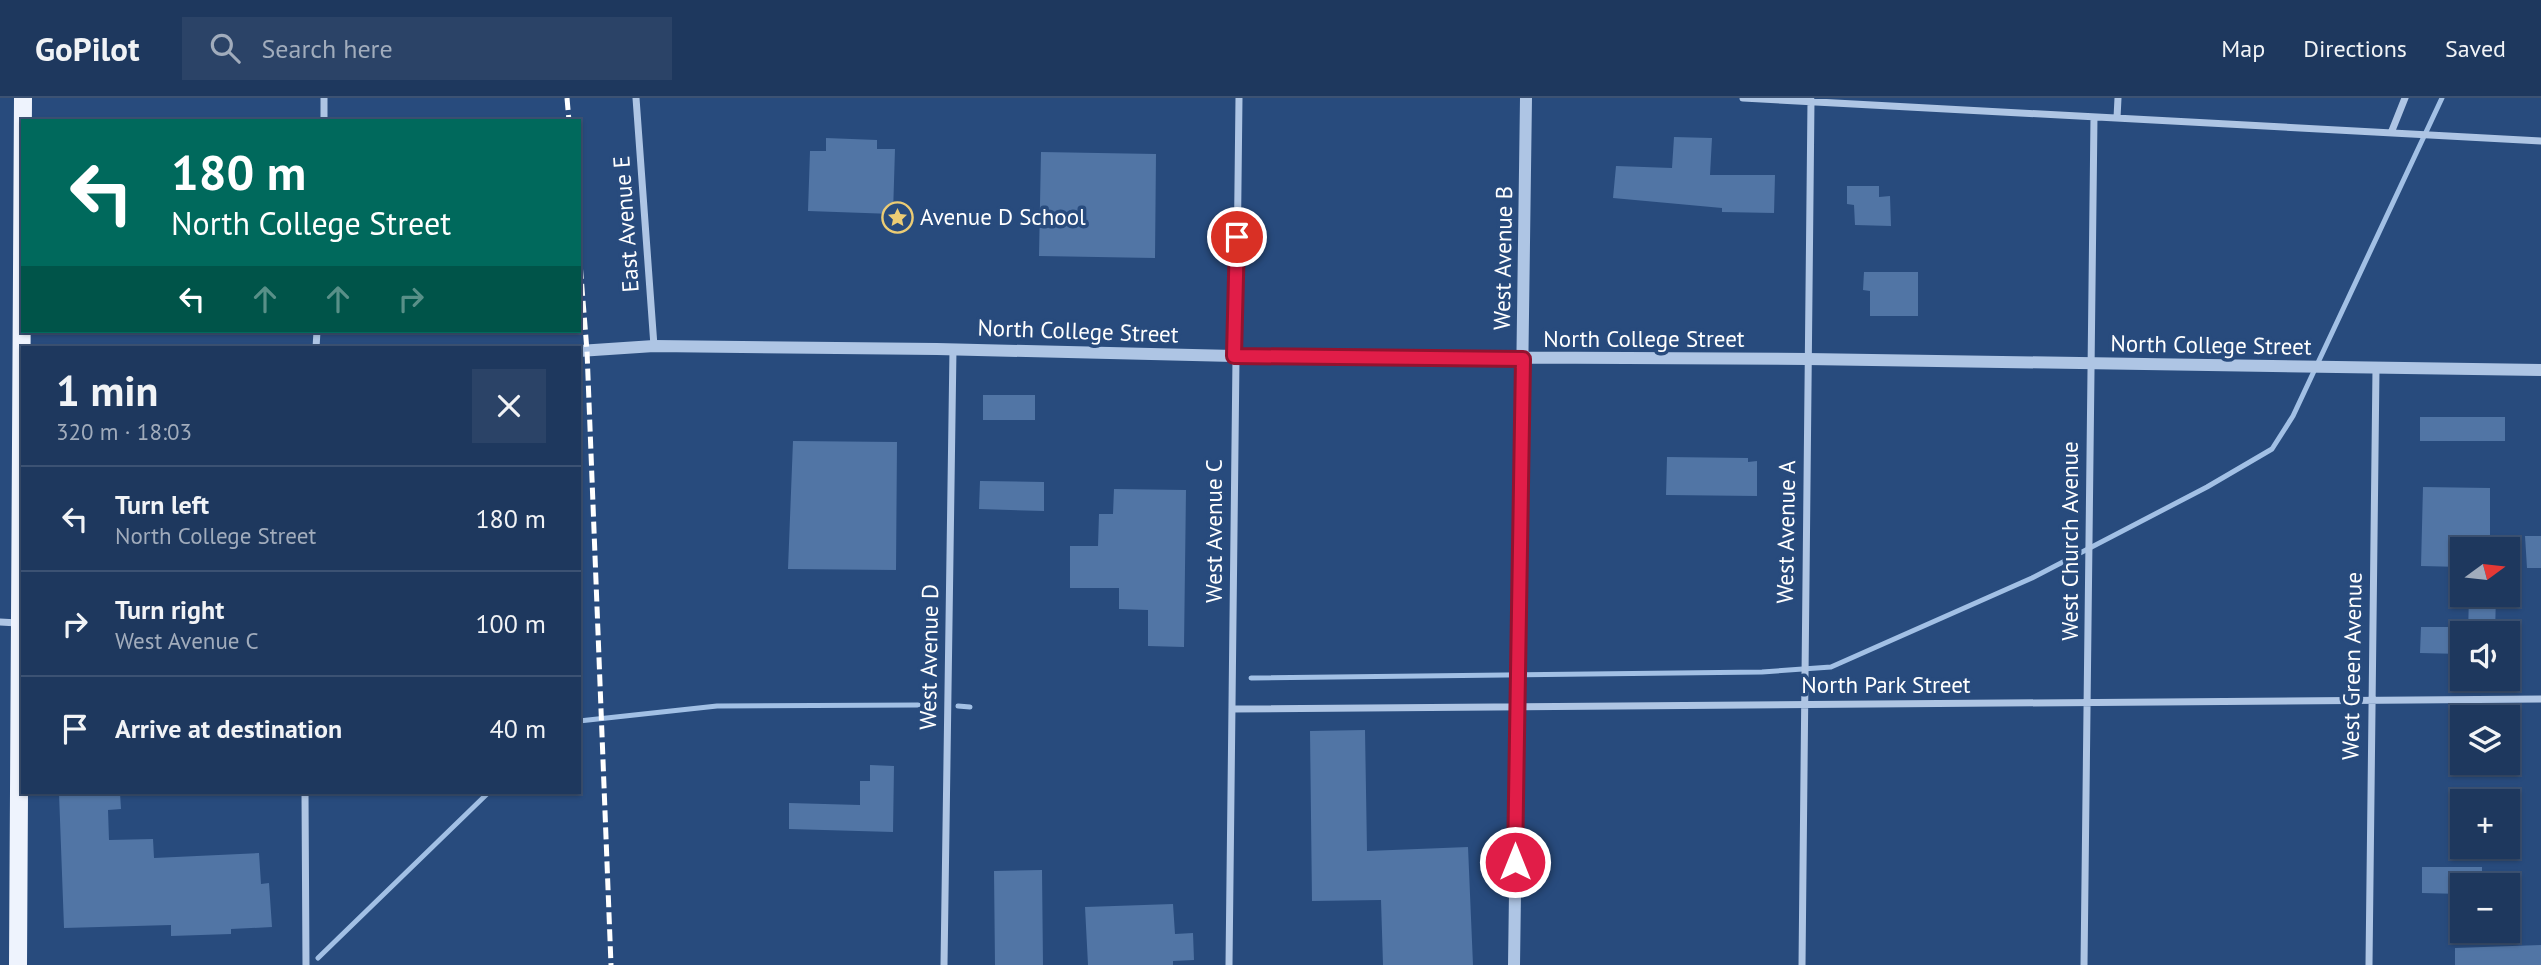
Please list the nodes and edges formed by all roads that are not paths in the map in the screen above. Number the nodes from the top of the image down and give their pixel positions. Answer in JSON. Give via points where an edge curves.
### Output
{"nodes":[{"id":1,"x":23,"y":98,"type":"edge"},
{"id":2,"x":324,"y":98,"type":"edge"},
{"id":3,"x":636,"y":98,"type":"edge"},
{"id":4,"x":1239,"y":98,"type":"edge"},
{"id":5,"x":1526,"y":98,"type":"edge"},
{"id":6,"x":1744,"y":98,"type":"edge"},
{"id":7,"x":2118,"y":98,"type":"edge"},
{"id":8,"x":2405,"y":98,"type":"edge"},
{"id":9,"x":1811,"y":100,"type":"junction"},
{"id":10,"x":1865,"y":101,"type":"edge"},
{"id":11,"x":2094,"y":117,"type":"junction"},
{"id":12,"x":2117,"y":118,"type":"junction"},
{"id":13,"x":23,"y":119,"type":"edge"},
{"id":14,"x":324,"y":119,"type":"edge"},
{"id":15,"x":2391,"y":133,"type":"junction"},
{"id":16,"x":2541,"y":141,"type":"edge"},
{"id":17,"x":654,"y":346,"type":"junction"},
{"id":18,"x":953,"y":349,"type":"junction"},
{"id":19,"x":581,"y":351,"type":"edge"},
{"id":20,"x":21,"y":353,"type":"edge"},
{"id":21,"x":1234,"y":356,"type":"junction"},
{"id":22,"x":1523,"y":359,"type":"junction"},
{"id":23,"x":1807,"y":359,"type":"junction"},
{"id":24,"x":2090,"y":364,"type":"junction"},
{"id":25,"x":2376,"y":368,"type":"junction"},
{"id":26,"x":2541,"y":370,"type":"edge"},
{"id":27,"x":0,"y":622,"type":"edge"},
{"id":28,"x":19,"y":623,"type":"junction"},
{"id":29,"x":21,"y":667,"type":"edge"},
{"id":30,"x":2541,"y":699,"type":"edge"},
{"id":31,"x":2371,"y":700,"type":"junction"},
{"id":32,"x":1803,"y":704,"type":"junction"},
{"id":33,"x":2087,"y":704,"type":"junction"},
{"id":34,"x":1516,"y":707,"type":"junction"},
{"id":35,"x":1232,"y":709,"type":"junction"},
{"id":36,"x":305,"y":794,"type":"edge"},
{"id":37,"x":18,"y":965,"type":"edge"},
{"id":38,"x":306,"y":965,"type":"edge"},
{"id":39,"x":944,"y":965,"type":"edge"},
{"id":40,"x":1229,"y":965,"type":"edge"},
{"id":41,"x":1514,"y":965,"type":"edge"},
{"id":42,"x":1802,"y":965,"type":"edge"},
{"id":43,"x":2084,"y":965,"type":"edge"},
{"id":44,"x":2369,"y":965,"type":"edge"}],
"edges":[{"from":1,"to":13,"type":"main road"},
{"from":2,"to":14,"type":"street"},
{"from":3,"to":17,"type":"street","name":"East Avenue E"},
{"from":4,"to":21,"type":"street","name":"West Avenue C"},
{"from":5,"to":22,"type":"street","name":"West Avenue B"},
{"from":6,"to":9,"type":"street"},
{"from":7,"to":12,"type":"street"},
{"from":8,"to":15,"type":"street"},
{"from":9,"to":10,"type":"street"},
{"from":9,"to":23,"type":"street","name":"West Avenue A"},
{"from":10,"to":11,"type":"street"},
{"from":11,"to":12,"type":"street"},
{"from":11,"to":24,"type":"street","name":"West Church Avenue"},
{"from":12,"to":15,"type":"street"},
{"from":15,"to":16,"type":"street"},
{"from":17,"to":18,"type":"street","name":"North College Street"},
{"from":17,"to":19,"type":"street","name":"North College Street"},
{"from":18,"to":21,"type":"street","name":"North College Street"},
{"from":18,"to":39,"type":"street","name":"West Avenue D"},
{"from":20,"to":28,"type":"main road"},
{"from":21,"to":22,"type":"street","name":"North College Street"},
{"from":21,"to":35,"type":"street","name":"West Avenue C"},
{"from":22,"to":23,"type":"street","name":"North College Street"},
{"from":22,"to":34,"type":"street","name":"West Avenue B"},
{"from":23,"to":24,"type":"street","name":"North College Street"},
{"from":23,"to":32,"type":"street","name":"West Avenue A"},
{"from":24,"to":25,"type":"street","name":"North College Street"},
{"from":24,"to":33,"type":"street","name":"West Church Avenue"},
{"from":25,"to":26,"type":"street","name":"North College Street"},
{"from":25,"to":31,"type":"street","name":"West Green Avenue"},
{"from":27,"to":28,"type":"street"},
{"from":28,"to":29,"type":"main road"},
{"from":29,"to":37,"type":"main road"},
{"from":30,"to":31,"type":"street","name":"North Park Street"},
{"from":31,"to":33,"type":"street","name":"North Park Street"},
{"from":31,"to":44,"type":"street","name":"West Green Avenue"},
{"from":32,"to":33,"type":"street","name":"North Park Street"},
{"from":32,"to":34,"type":"street","name":"North Park Street"},
{"from":32,"to":42,"type":"street","name":"West Avenue A"},
{"from":33,"to":43,"type":"street","name":"West Church Avenue"},
{"from":34,"to":35,"type":"street","name":"North Park Street"},
{"from":34,"to":41,"type":"street","name":"West Avenue B"},
{"from":35,"to":40,"type":"street","name":"West Avenue C"},
{"from":36,"to":38,"type":"street"}]}
